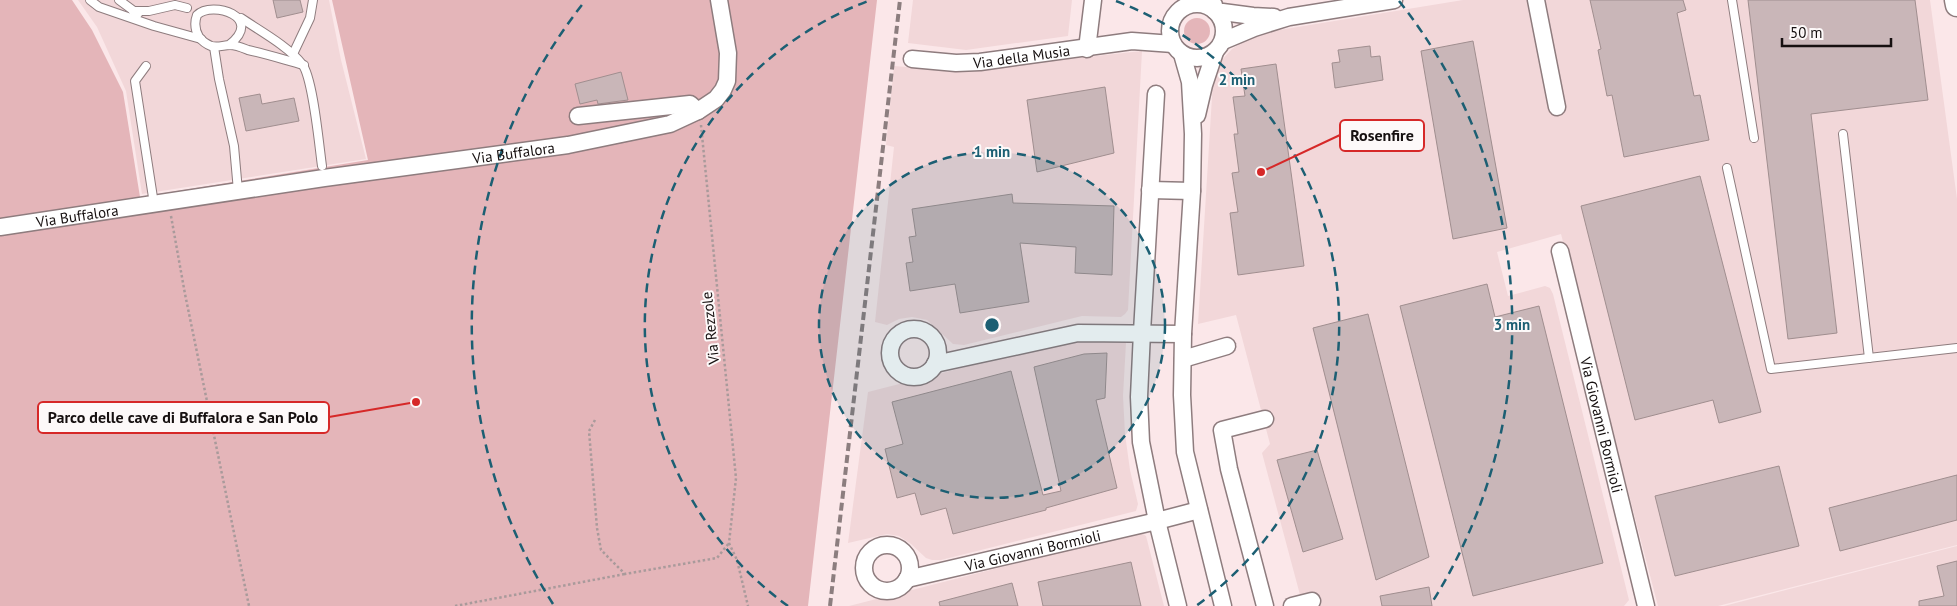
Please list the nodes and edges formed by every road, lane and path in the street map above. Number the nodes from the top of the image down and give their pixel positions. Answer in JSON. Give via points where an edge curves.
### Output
{"nodes":[{"id":1,"x":90,"y":0,"type":"edge"},
{"id":2,"x":119,"y":0,"type":"edge"},
{"id":3,"x":183,"y":0,"type":"edge"},
{"id":4,"x":313,"y":0,"type":"edge"},
{"id":5,"x":719,"y":0,"type":"edge"},
{"id":6,"x":1093,"y":0,"type":"edge"},
{"id":7,"x":1394,"y":0,"type":"edge"},
{"id":8,"x":1536,"y":0,"type":"edge"},
{"id":9,"x":1732,"y":0,"type":"edge"},
{"id":10,"x":1956,"y":0,"type":"edge"},
{"id":11,"x":222,"y":2,"type":"edge"},
{"id":12,"x":1186,"y":3,"type":"edge"},
{"id":13,"x":1214,"y":5,"type":"edge"},
{"id":14,"x":1957,"y":5,"type":"edge"},
{"id":15,"x":187,"y":8,"type":"junction"},
{"id":16,"x":134,"y":11,"type":"junction"},
{"id":17,"x":199,"y":11,"type":"junction"},
{"id":18,"x":1289,"y":17,"type":"junction"},
{"id":19,"x":241,"y":18,"type":"junction"},
{"id":20,"x":1171,"y":23,"type":"junction"},
{"id":21,"x":154,"y":26,"type":"junction"},
{"id":22,"x":201,"y":39,"type":"junction"},
{"id":23,"x":1132,"y":41,"type":"junction"},
{"id":24,"x":229,"y":45,"type":"junction"},
{"id":25,"x":1219,"y":46,"type":"junction"},
{"id":26,"x":214,"y":47,"type":"junction"},
{"id":27,"x":1087,"y":49,"type":"junction"},
{"id":28,"x":1177,"y":49,"type":"junction"},
{"id":29,"x":293,"y":54,"type":"junction"},
{"id":30,"x":912,"y":59,"type":"dead end"},
{"id":31,"x":304,"y":65,"type":"junction"},
{"id":32,"x":146,"y":66,"type":"dead end"},
{"id":33,"x":1156,"y":94,"type":"dead end"},
{"id":34,"x":1557,"y":107,"type":"dead end"},
{"id":35,"x":698,"y":111,"type":"junction"},
{"id":36,"x":578,"y":116,"type":"dead end"},
{"id":37,"x":1193,"y":134,"type":"junction"},
{"id":38,"x":1843,"y":134,"type":"dead end"},
{"id":39,"x":1754,"y":138,"type":"dead end"},
{"id":40,"x":1727,"y":168,"type":"dead end"},
{"id":41,"x":323,"y":172,"type":"junction"},
{"id":42,"x":1150,"y":190,"type":"junction"},
{"id":43,"x":238,"y":191,"type":"junction"},
{"id":44,"x":1192,"y":191,"type":"junction"},
{"id":45,"x":161,"y":204,"type":"junction"},
{"id":46,"x":0,"y":227,"type":"edge"},
{"id":47,"x":1560,"y":251,"type":"dead end"},
{"id":48,"x":1142,"y":332,"type":"junction"},
{"id":49,"x":1183,"y":334,"type":"junction"},
{"id":50,"x":1228,"y":346,"type":"dead end"},
{"id":51,"x":1957,"y":348,"type":"edge"},
{"id":52,"x":1869,"y":358,"type":"junction"},
{"id":53,"x":1183,"y":359,"type":"junction"},
{"id":54,"x":935,"y":364,"type":"dead end"},
{"id":55,"x":1265,"y":419,"type":"dead end"},
{"id":56,"x":595,"y":420,"type":"dead end"},
{"id":57,"x":1199,"y":510,"type":"junction"},
{"id":58,"x":1157,"y":521,"type":"junction"},
{"id":59,"x":729,"y":543,"type":"junction"},
{"id":60,"x":625,"y":574,"type":"junction"},
{"id":61,"x":907,"y":579,"type":"dead end"},
{"id":62,"x":1312,"y":601,"type":"dead end"},
{"id":63,"x":1644,"y":604,"type":"edge"},
{"id":64,"x":250,"y":606,"type":"edge"},
{"id":65,"x":455,"y":606,"type":"edge"},
{"id":66,"x":748,"y":606,"type":"edge"},
{"id":67,"x":1178,"y":606,"type":"edge"},
{"id":68,"x":1222,"y":606,"type":"edge"},
{"id":69,"x":1265,"y":606,"type":"edge"},
{"id":70,"x":1292,"y":606,"type":"edge"}],
"edges":[{"from":1,"to":21,"type":"lane","via":[[99,7]]},
{"from":2,"to":16,"type":"lane"},
{"from":3,"to":15,"type":"lane"},
{"from":4,"to":29,"type":"lane","via":[[310,18]]},
{"from":5,"to":35,"type":"street","name":"Via Buffalora","via":[[728,53],[727,81],[716,99]]},
{"from":6,"to":27,"type":"street"},
{"from":7,"to":18,"type":"street","name":"Via della Musia"},
{"from":8,"to":34,"type":"street"},
{"from":9,"to":39,"type":"lane"},
{"from":10,"to":14,"type":"main road"},
{"from":11,"to":17,"type":"lane","via":[[211,2]]},
{"from":11,"to":19,"type":"lane","via":[[237,11]]},
{"from":12,"to":13,"type":"street","name":"Via della Musia"},
{"from":12,"to":20,"type":"street","name":"Via della Musia"},
{"from":13,"to":18,"type":"street","name":"Via della Musia","via":[[1253,16]]},
{"from":13,"to":25,"type":"street","via":[[1223,24]]},
{"from":15,"to":16,"type":"lane","via":[[175,5]]},
{"from":15,"to":17,"type":"lane"},
{"from":16,"to":21,"type":"lane"},
{"from":17,"to":22,"type":"lane","via":[[195,26]]},
{"from":18,"to":25,"type":"street","name":"Via della Musia","via":[[1254,28]]},
{"from":19,"to":24,"type":"lane","via":[[240,33]]},
{"from":19,"to":29,"type":"lane"},
{"from":20,"to":23,"type":"street","name":"Via della Musia"},
{"from":20,"to":28,"type":"street","via":[[1170,30]]},
{"from":21,"to":22,"type":"lane"},
{"from":22,"to":26,"type":"lane"},
{"from":23,"to":27,"type":"street","name":"Via della Musia"},
{"from":23,"to":28,"type":"street","name":"Via della Musia"},
{"from":24,"to":26,"type":"lane"},
{"from":24,"to":31,"type":"lane"},
{"from":25,"to":28,"type":"street","name":"Via della Musia","via":[[1208,57],[1199,59],[1190,58]]},
{"from":25,"to":37,"type":"street","via":[[1204,86]]},
{"from":26,"to":43,"type":"lane","via":[[234,146]]},
{"from":27,"to":30,"type":"street","name":"Via della Musia","via":[[980,62]]},
{"from":28,"to":37,"type":"street","via":[[1190,82]]},
{"from":29,"to":31,"type":"lane"},
{"from":31,"to":41,"type":"lane"},
{"from":32,"to":45,"type":"lane","via":[[135,81]]},
{"from":33,"to":42,"type":"street"},
{"from":35,"to":36,"type":"street","via":[[690,104]]},
{"from":35,"to":41,"type":"street","name":"Via Buffalora","via":[[670,124],[568,145]]},
{"from":35,"to":59,"type":"path","name":"Via Rezzole","via":[[736,478]]},
{"from":37,"to":44,"type":"street"},
{"from":38,"to":52,"type":"lane"},
{"from":40,"to":52,"type":"lane","via":[[1771,369]]},
{"from":41,"to":43,"type":"street","name":"Via Buffalora"},
{"from":42,"to":44,"type":"street"},
{"from":42,"to":48,"type":"street"},
{"from":43,"to":45,"type":"street","name":"Via Buffalora"},
{"from":44,"to":49,"type":"street"},
{"from":45,"to":46,"type":"street","name":"Via Buffalora"},
{"from":45,"to":64,"type":"path","via":[[187,304]]},
{"from":47,"to":63,"type":"street","name":"Via Giovanni Bormioli"},
{"from":48,"to":49,"type":"street"},
{"from":48,"to":54,"type":"street","via":[[1078,333]]},
{"from":48,"to":58,"type":"street","via":[[1141,442]]},
{"from":49,"to":53,"type":"street"},
{"from":50,"to":53,"type":"street"},
{"from":51,"to":52,"type":"lane"},
{"from":53,"to":57,"type":"street","via":[[1185,452]]},
{"from":55,"to":69,"type":"street","via":[[1222,430]]},
{"from":56,"to":60,"type":"path","via":[[589,431],[596,528],[601,550]]},
{"from":57,"to":58,"type":"street","name":"Via Giovanni Bormioli"},
{"from":57,"to":68,"type":"street"},
{"from":58,"to":61,"type":"street","name":"Via Giovanni Bormioli"},
{"from":58,"to":67,"type":"street"},
{"from":59,"to":60,"type":"path","via":[[717,558]]},
{"from":59,"to":66,"type":"path","name":"Via Rezzole","via":[[737,560]]},
{"from":60,"to":65,"type":"path"},
{"from":62,"to":70,"type":"street"}]}
